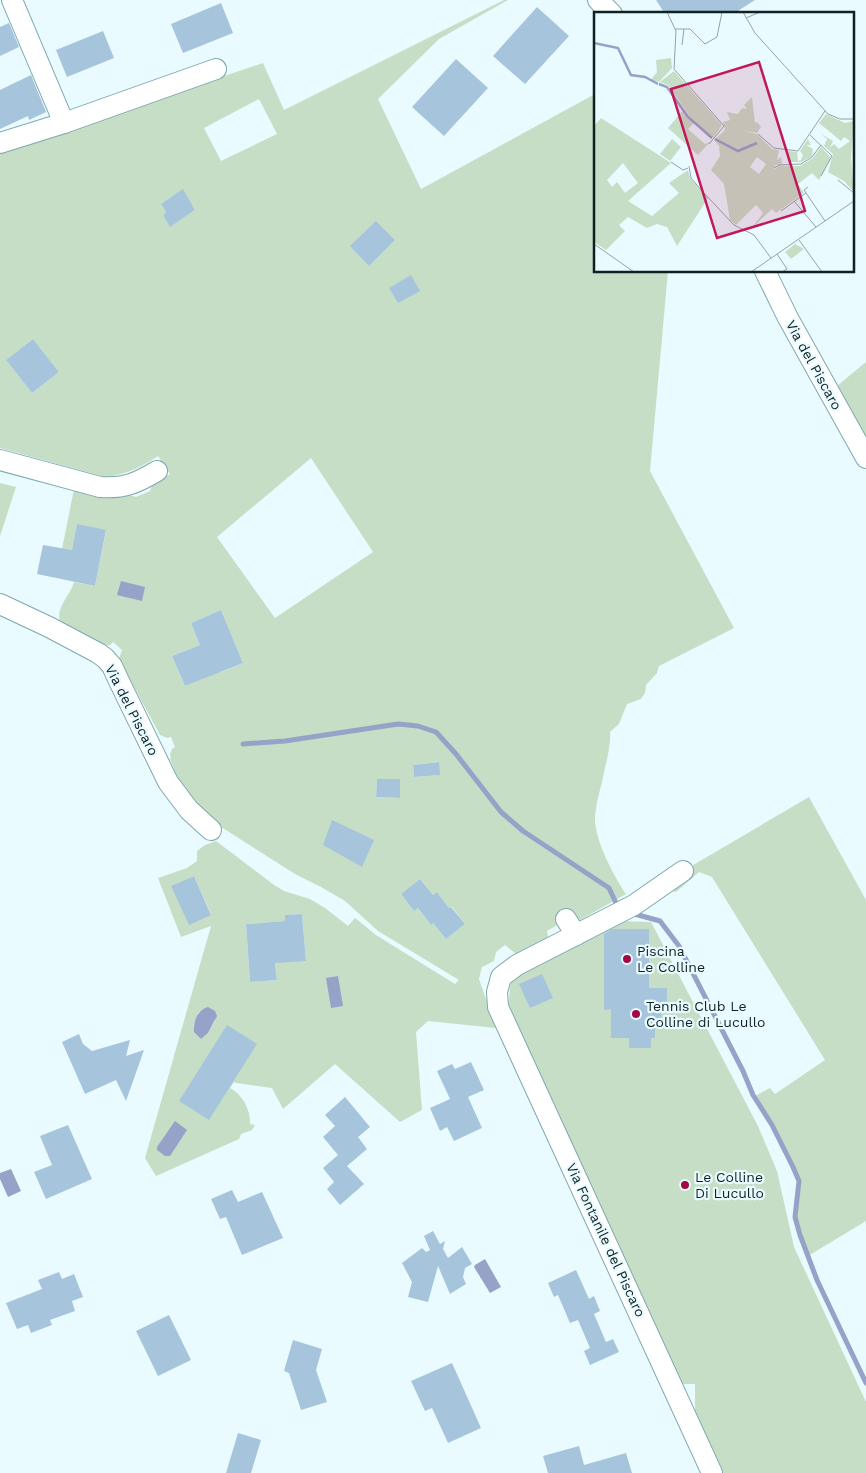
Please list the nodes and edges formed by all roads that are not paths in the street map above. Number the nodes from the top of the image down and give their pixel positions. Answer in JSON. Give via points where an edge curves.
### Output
{"nodes":[{"id":1,"x":12,"y":0,"type":"edge"},
{"id":2,"x":598,"y":0,"type":"edge"},
{"id":3,"x":610,"y":12,"type":"edge"},
{"id":4,"x":216,"y":69,"type":"dead end"},
{"id":5,"x":64,"y":123,"type":"junction"},
{"id":6,"x":0,"y":143,"type":"edge"},
{"id":7,"x":766,"y":272,"type":"edge"},
{"id":8,"x":866,"y":458,"type":"edge"},
{"id":9,"x":0,"y":460,"type":"edge"},
{"id":10,"x":157,"y":471,"type":"dead end"},
{"id":11,"x":0,"y":604,"type":"edge"},
{"id":12,"x":212,"y":830,"type":"dead end"},
{"id":13,"x":682,"y":871,"type":"dead end"},
{"id":14,"x":712,"y":1473,"type":"edge"}],
"edges":[{"from":1,"to":5,"type":"street"},
{"from":2,"to":3,"type":"street"},
{"from":4,"to":5,"type":"street"},
{"from":5,"to":6,"type":"street"},
{"from":7,"to":8,"type":"street","name":"Via del Piscaro","via":[[788,318]]},
{"from":9,"to":10,"type":"street","via":[[100,488],[127,486]]},
{"from":11,"to":12,"type":"street","name":"Via del Piscaro","via":[[105,658],[112,666],[168,782],[190,810]]},
{"from":13,"to":14,"type":"street","name":"Via Fontanile del Piscaro","via":[[667,890],[571,927],[501,977],[497,992],[498,1007]]}]}
